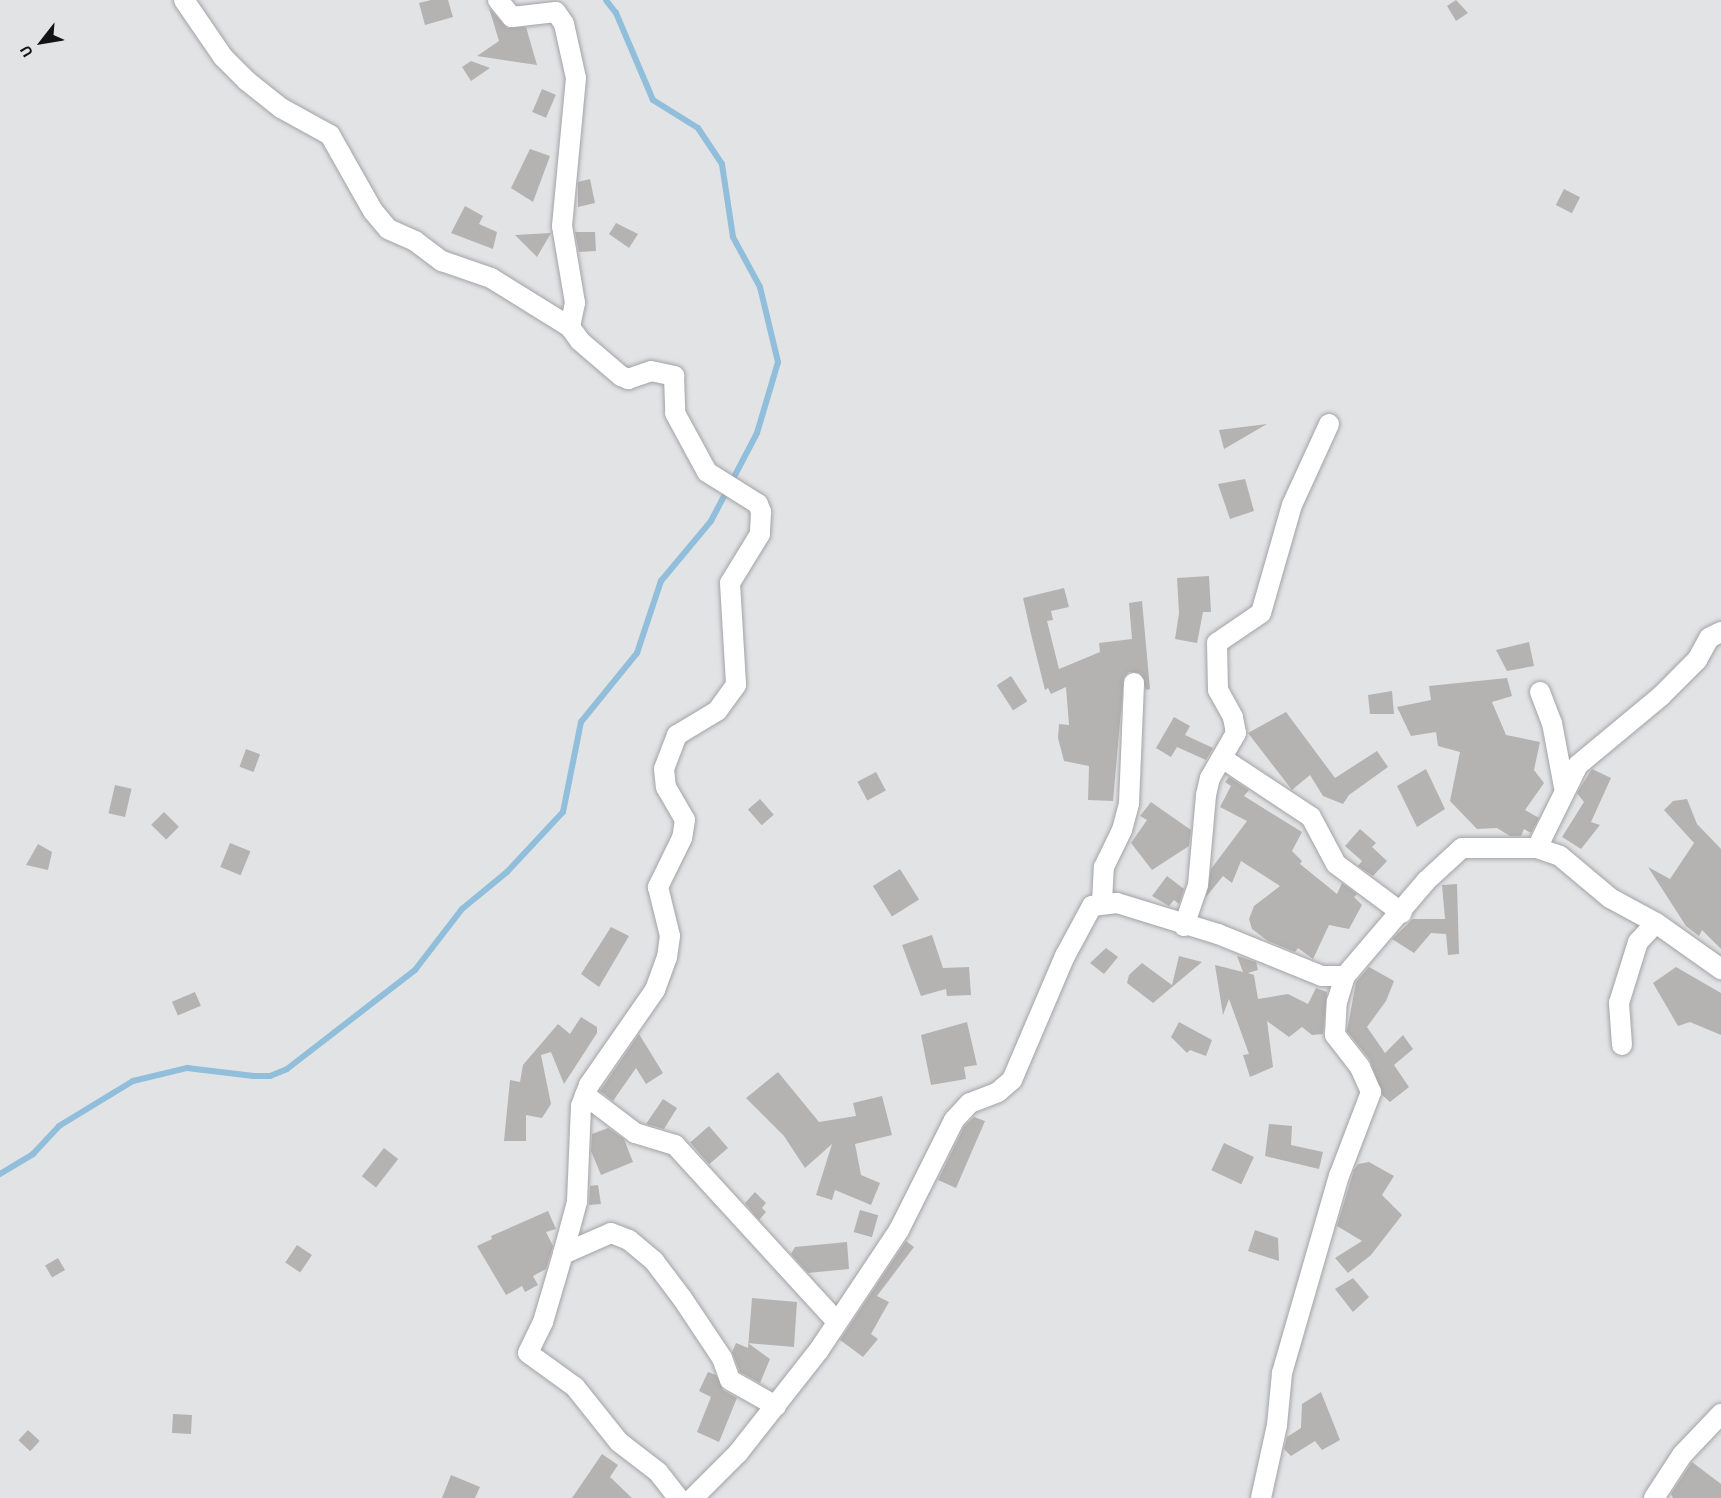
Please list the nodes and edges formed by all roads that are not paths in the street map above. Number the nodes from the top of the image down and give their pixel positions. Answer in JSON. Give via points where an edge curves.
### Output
{"nodes":[{"id":1,"x":184,"y":0,"type":"edge"},
{"id":2,"x":498,"y":0,"type":"edge"},
{"id":3,"x":570,"y":327,"type":"junction"},
{"id":4,"x":1329,"y":424,"type":"dead end"},
{"id":5,"x":1721,"y":632,"type":"edge"},
{"id":6,"x":1134,"y":683,"type":"dead end"},
{"id":7,"x":1540,"y":692,"type":"dead end"},
{"id":8,"x":1222,"y":758,"type":"junction"},
{"id":9,"x":1564,"y":787,"type":"junction"},
{"id":10,"x":1537,"y":848,"type":"junction"},
{"id":11,"x":1102,"y":902,"type":"junction"},
{"id":12,"x":1402,"y":913,"type":"junction"},
{"id":13,"x":1656,"y":923,"type":"junction"},
{"id":14,"x":1184,"y":926,"type":"junction"},
{"id":15,"x":1721,"y":969,"type":"edge"},
{"id":16,"x":1345,"y":976,"type":"junction"},
{"id":17,"x":1622,"y":1045,"type":"dead end"},
{"id":18,"x":585,"y":1095,"type":"junction"},
{"id":19,"x":563,"y":1254,"type":"junction"},
{"id":20,"x":837,"y":1322,"type":"junction"},
{"id":21,"x":776,"y":1406,"type":"junction"},
{"id":22,"x":1721,"y":1414,"type":"edge"},
{"id":23,"x":678,"y":1498,"type":"edge"},
{"id":24,"x":693,"y":1498,"type":"edge"},
{"id":25,"x":1261,"y":1498,"type":"edge"},
{"id":26,"x":1654,"y":1498,"type":"edge"}],
"edges":[{"from":1,"to":3,"type":"street","via":[[223,57],[247,81],[281,108],[330,135],[388,230],[415,241],[442,261],[491,278]]},
{"from":2,"to":3,"type":"street","via":[[512,17],[556,12],[564,24],[576,78],[562,225],[575,303]]},
{"from":3,"to":18,"type":"street","via":[[580,341],[621,376],[628,379],[651,371],[674,376],[675,413],[707,472],[758,504],[764,524],[730,583],[736,685],[717,711],[677,735],[664,769],[666,787],[685,820],[682,838],[658,887],[670,936],[667,957],[655,990],[608,1055]]},
{"from":4,"to":8,"type":"street","via":[[1292,505],[1261,613],[1217,642],[1218,690],[1236,725],[1236,733]]},
{"from":5,"to":9,"type":"street","via":[[1708,640],[1697,660],[1661,696],[1590,752]]},
{"from":6,"to":11,"type":"street","via":[[1129,802],[1122,830],[1104,867]]},
{"from":7,"to":9,"type":"street","via":[[1552,723]]},
{"from":8,"to":12,"type":"street","via":[[1311,817],[1336,864]]},
{"from":8,"to":14,"type":"street","via":[[1206,795],[1198,885]]},
{"from":9,"to":10,"type":"street"},
{"from":10,"to":12,"type":"street","via":[[1462,848],[1438,868]]},
{"from":10,"to":13,"type":"street","via":[[1560,856],[1610,898]]},
{"from":11,"to":14,"type":"street","via":[[1117,903]]},
{"from":11,"to":20,"type":"street","via":[[1092,906],[1082,920],[1012,1080],[998,1092],[970,1103],[954,1120],[899,1230]]},
{"from":12,"to":16,"type":"street"},
{"from":13,"to":15,"type":"street"},
{"from":13,"to":17,"type":"street","via":[[1638,942],[1618,1003]]},
{"from":14,"to":16,"type":"street","via":[[1218,934],[1322,976]]},
{"from":16,"to":25,"type":"street","via":[[1337,1002],[1335,1035],[1360,1067],[1371,1092],[1339,1176],[1281,1373],[1277,1425]]},
{"from":18,"to":19,"type":"street","via":[[578,1143],[577,1202]]},
{"from":18,"to":20,"type":"street","via":[[635,1133],[675,1145]]},
{"from":19,"to":21,"type":"street","via":[[611,1233],[629,1240],[654,1260],[682,1298],[722,1358],[730,1380]]},
{"from":19,"to":23,"type":"street","via":[[543,1322],[528,1353],[574,1387],[619,1442],[658,1472]]},
{"from":20,"to":21,"type":"street"},
{"from":21,"to":24,"type":"street","via":[[738,1453]]},
{"from":22,"to":26,"type":"street","via":[[1682,1455]]}]}
